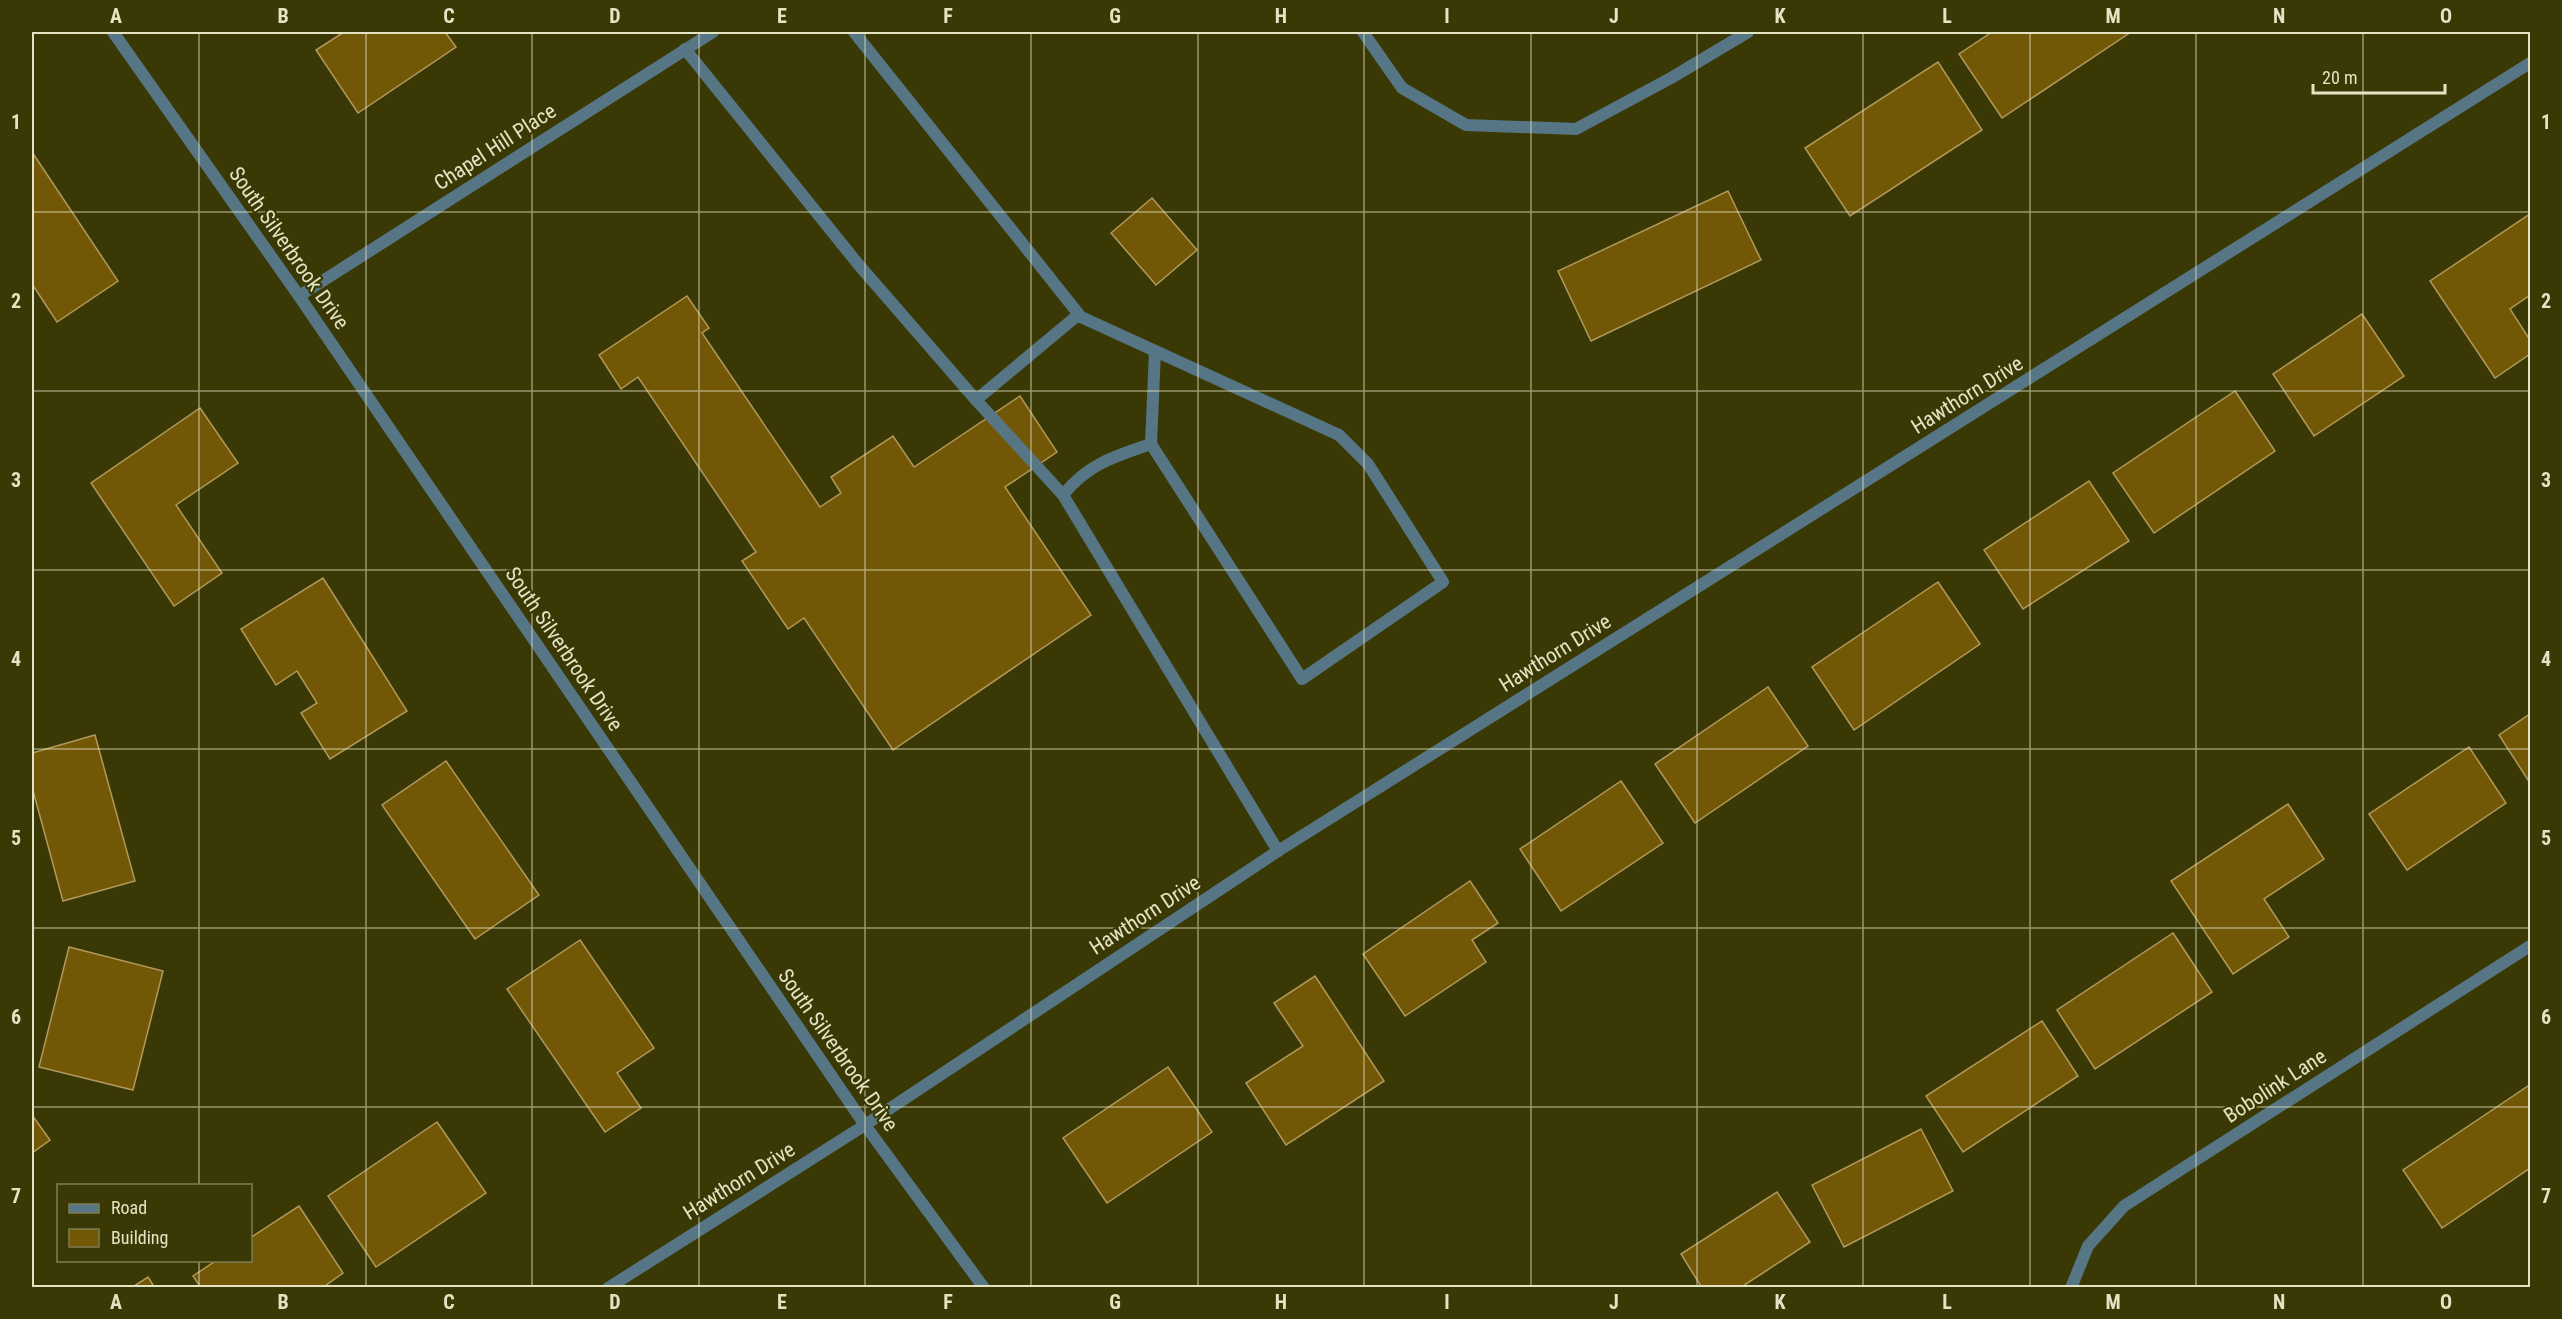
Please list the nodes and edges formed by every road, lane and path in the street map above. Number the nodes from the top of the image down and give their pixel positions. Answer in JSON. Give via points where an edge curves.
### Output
{"nodes":[{"id":1,"x":113,"y":32,"type":"edge"},
{"id":2,"x":712,"y":32,"type":"edge"},
{"id":3,"x":854,"y":32,"type":"edge"},
{"id":4,"x":1363,"y":32,"type":"edge"},
{"id":5,"x":1748,"y":32,"type":"edge"},
{"id":6,"x":685,"y":49,"type":"junction"},
{"id":7,"x":2530,"y":63,"type":"edge"},
{"id":8,"x":299,"y":296,"type":"junction"},
{"id":9,"x":1081,"y":316,"type":"junction"},
{"id":10,"x":1155,"y":351,"type":"junction"},
{"id":11,"x":976,"y":400,"type":"junction"},
{"id":12,"x":1151,"y":444,"type":"junction"},
{"id":13,"x":1063,"y":495,"type":"junction"},
{"id":14,"x":1278,"y":850,"type":"junction"},
{"id":15,"x":2530,"y":946,"type":"edge"},
{"id":16,"x":865,"y":1125,"type":"junction"},
{"id":17,"x":608,"y":1287,"type":"edge"},
{"id":18,"x":984,"y":1287,"type":"edge"},
{"id":19,"x":2071,"y":1287,"type":"edge"}],
"edges":[{"from":1,"to":8,"type":"street","name":"South Silverbrook Drive"},
{"from":2,"to":6,"type":"street","name":"Chapel Hill Place"},
{"from":3,"to":9,"type":"street"},
{"from":4,"to":5,"type":"street","via":[[1402,88],[1466,125],[1576,129]]},
{"from":6,"to":8,"type":"street","name":"Chapel Hill Place"},
{"from":6,"to":11,"type":"street","via":[[858,264]]},
{"from":7,"to":14,"type":"street","name":"Hawthorn Drive"},
{"from":8,"to":16,"type":"street","name":"South Silverbrook Drive"},
{"from":9,"to":10,"type":"street"},
{"from":9,"to":11,"type":"street"},
{"from":10,"to":12,"type":"street"},
{"from":10,"to":12,"type":"street","via":[[1338,435],[1368,464],[1443,582],[1302,679]]},
{"from":11,"to":13,"type":"street"},
{"from":12,"to":13,"type":"street","via":[[1105,459]]},
{"from":13,"to":14,"type":"street"},
{"from":14,"to":16,"type":"street","name":"Hawthorn Drive"},
{"from":15,"to":19,"type":"street","name":"Bobolink Lane","via":[[2124,1206],[2088,1246]]},
{"from":16,"to":17,"type":"street","name":"Hawthorn Drive"},
{"from":16,"to":18,"type":"street","name":"South Silverbrook Drive"}]}
